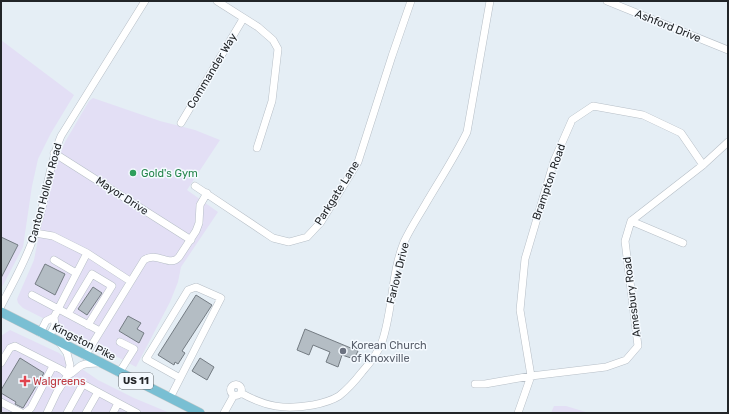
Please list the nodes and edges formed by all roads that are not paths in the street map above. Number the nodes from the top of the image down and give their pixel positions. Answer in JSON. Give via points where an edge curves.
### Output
{"nodes":[{"id":1,"x":145,"y":1,"type":"edge"},
{"id":2,"x":217,"y":1,"type":"edge"},
{"id":3,"x":411,"y":1,"type":"edge"},
{"id":4,"x":490,"y":1,"type":"edge"},
{"id":5,"x":608,"y":1,"type":"edge"},
{"id":6,"x":244,"y":19,"type":"junction"},
{"id":7,"x":728,"y":50,"type":"edge"},
{"id":8,"x":181,"y":123,"type":"dead end"},
{"id":9,"x":728,"y":142,"type":"edge"},
{"id":10,"x":257,"y":148,"type":"dead end"},
{"id":11,"x":54,"y":153,"type":"junction"},
{"id":12,"x":703,"y":165,"type":"junction"},
{"id":13,"x":195,"y":186,"type":"dead end"},
{"id":14,"x":208,"y":193,"type":"junction"},
{"id":15,"x":631,"y":221,"type":"junction"},
{"id":16,"x":35,"y":233,"type":"junction"},
{"id":17,"x":191,"y":240,"type":"junction"},
{"id":18,"x":682,"y":243,"type":"dead end"},
{"id":19,"x":87,"y":253,"type":"junction"},
{"id":20,"x":54,"y":260,"type":"dead end"},
{"id":21,"x":78,"y":270,"type":"junction"},
{"id":22,"x":92,"y":274,"type":"junction"},
{"id":23,"x":130,"y":282,"type":"junction"},
{"id":24,"x":112,"y":286,"type":"junction"},
{"id":25,"x":124,"y":293,"type":"junction"},
{"id":26,"x":32,"y":295,"type":"dead end"},
{"id":27,"x":1,"y":306,"type":"edge"},
{"id":28,"x":58,"y":309,"type":"junction"},
{"id":29,"x":1,"y":312,"type":"edge"},
{"id":30,"x":68,"y":314,"type":"junction"},
{"id":31,"x":88,"y":325,"type":"junction"},
{"id":32,"x":100,"y":331,"type":"junction"},
{"id":33,"x":45,"y":335,"type":"junction"},
{"id":34,"x":120,"y":342,"type":"dead end"},
{"id":35,"x":60,"y":343,"type":"junction"},
{"id":36,"x":85,"y":356,"type":"junction"},
{"id":37,"x":1,"y":363,"type":"edge"},
{"id":38,"x":99,"y":363,"type":"junction"},
{"id":39,"x":53,"y":366,"type":"junction"},
{"id":40,"x":119,"y":373,"type":"junction"},
{"id":41,"x":68,"y":375,"type":"junction"},
{"id":42,"x":531,"y":376,"type":"junction"},
{"id":43,"x":180,"y":378,"type":"junction"},
{"id":44,"x":475,"y":384,"type":"dead end"},
{"id":45,"x":98,"y":392,"type":"junction"},
{"id":46,"x":170,"y":398,"type":"junction"},
{"id":47,"x":1,"y":402,"type":"edge"},
{"id":48,"x":118,"y":403,"type":"junction"},
{"id":49,"x":309,"y":406,"type":"junction"},
{"id":50,"x":135,"y":412,"type":"edge"},
{"id":51,"x":24,"y":413,"type":"edge"},
{"id":52,"x":46,"y":413,"type":"edge"},
{"id":53,"x":67,"y":413,"type":"edge"},
{"id":54,"x":86,"y":413,"type":"edge"},
{"id":55,"x":113,"y":413,"type":"edge"},
{"id":56,"x":200,"y":413,"type":"edge"},
{"id":57,"x":224,"y":413,"type":"edge"},
{"id":58,"x":312,"y":413,"type":"edge"},
{"id":59,"x":518,"y":413,"type":"edge"}],
"edges":[{"from":1,"to":11,"type":"street","name":"Canton Hollow Road","via":[[65,128]]},
{"from":2,"to":6,"type":"street"},
{"from":3,"to":14,"type":"street","name":"Parkgate Lane","via":[[358,162],[321,222],[307,237],[289,242],[273,238]]},
{"from":4,"to":49,"type":"street","name":"Farlow Drive","via":[[467,132],[404,242],[382,343],[365,369],[345,391],[326,402]]},
{"from":5,"to":7,"type":"street","name":"Ashford Drive"},
{"from":6,"to":8,"type":"street","name":"Commander Way"},
{"from":6,"to":10,"type":"street","via":[[273,40],[278,49],[272,101]]},
{"from":9,"to":12,"type":"street"},
{"from":11,"to":16,"type":"street","name":"Canton Hollow Road"},
{"from":11,"to":17,"type":"street","name":"Mayor Drive"},
{"from":12,"to":15,"type":"street"},
{"from":12,"to":42,"type":"street","name":"Brampton Road","via":[[681,133],[643,115],[593,106],[572,120],[554,162],[525,259],[520,310]]},
{"from":13,"to":14,"type":"street","name":"Parkgate Lane"},
{"from":14,"to":17,"type":"street","via":[[200,205],[199,223]]},
{"from":15,"to":18,"type":"street"},
{"from":15,"to":42,"type":"street","name":"Amesbury Road","via":[[625,241],[638,346],[626,360],[606,367]]},
{"from":16,"to":19,"type":"street","via":[[53,236]]},
{"from":16,"to":27,"type":"street","name":"Canton Hollow Road"},
{"from":17,"to":23,"type":"street","via":[[177,260],[154,256],[147,258]]},
{"from":19,"to":21,"type":"street"},
{"from":19,"to":23,"type":"street"},
{"from":20,"to":21,"type":"street"},
{"from":21,"to":22,"type":"street"},
{"from":21,"to":28,"type":"street"},
{"from":22,"to":24,"type":"street"},
{"from":22,"to":30,"type":"street"},
{"from":23,"to":25,"type":"street"},
{"from":24,"to":25,"type":"street"},
{"from":24,"to":31,"type":"street"},
{"from":25,"to":32,"type":"street"},
{"from":26,"to":28,"type":"street"},
{"from":28,"to":30,"type":"street"},
{"from":28,"to":33,"type":"street","via":[[54,317],[55,325]]},
{"from":29,"to":33,"type":"main road","name":"Kingston Pike","number":"US 11"},
{"from":30,"to":31,"type":"street"},
{"from":31,"to":32,"type":"street"},
{"from":32,"to":36,"type":"street"},
{"from":33,"to":35,"type":"main road","name":"Kingston Pike","number":"US 11"},
{"from":34,"to":40,"type":"street","via":[[134,349]]},
{"from":35,"to":36,"type":"main road","name":"Kingston Pike","number":"US 11"},
{"from":35,"to":41,"type":"street","via":[[69,359]]},
{"from":36,"to":38,"type":"main road","name":"Kingston Pike","number":"US 11"},
{"from":37,"to":39,"type":"street","via":[[10,348],[15,346]]},
{"from":38,"to":40,"type":"main road","name":"Kingston Pike","number":"US 11"},
{"from":38,"to":41,"type":"street","via":[[83,364],[73,374]]},
{"from":39,"to":41,"type":"street"},
{"from":39,"to":51,"type":"street","via":[[31,408]]},
{"from":40,"to":46,"type":"main road","name":"Kingston Pike","number":"US 11"},
{"from":41,"to":52,"type":"street"},
{"from":42,"to":44,"type":"street","name":"Amesbury Road"},
{"from":42,"to":59,"type":"street"},
{"from":43,"to":43,"type":"street","via":[[221,298],[196,287],[188,290],[146,359]]},
{"from":43,"to":46,"type":"street"},
{"from":45,"to":48,"type":"street"},
{"from":45,"to":53,"type":"street","via":[[83,384]]},
{"from":45,"to":54,"type":"street"},
{"from":46,"to":56,"type":"main road","name":"Kingston Pike","number":"US 11"},
{"from":47,"to":51,"type":"street"},
{"from":48,"to":50,"type":"street"},
{"from":48,"to":55,"type":"street"},
{"from":49,"to":57,"type":"street","name":"Farlow Drive","via":[[279,408],[237,394]]},
{"from":49,"to":58,"type":"street"}]}
